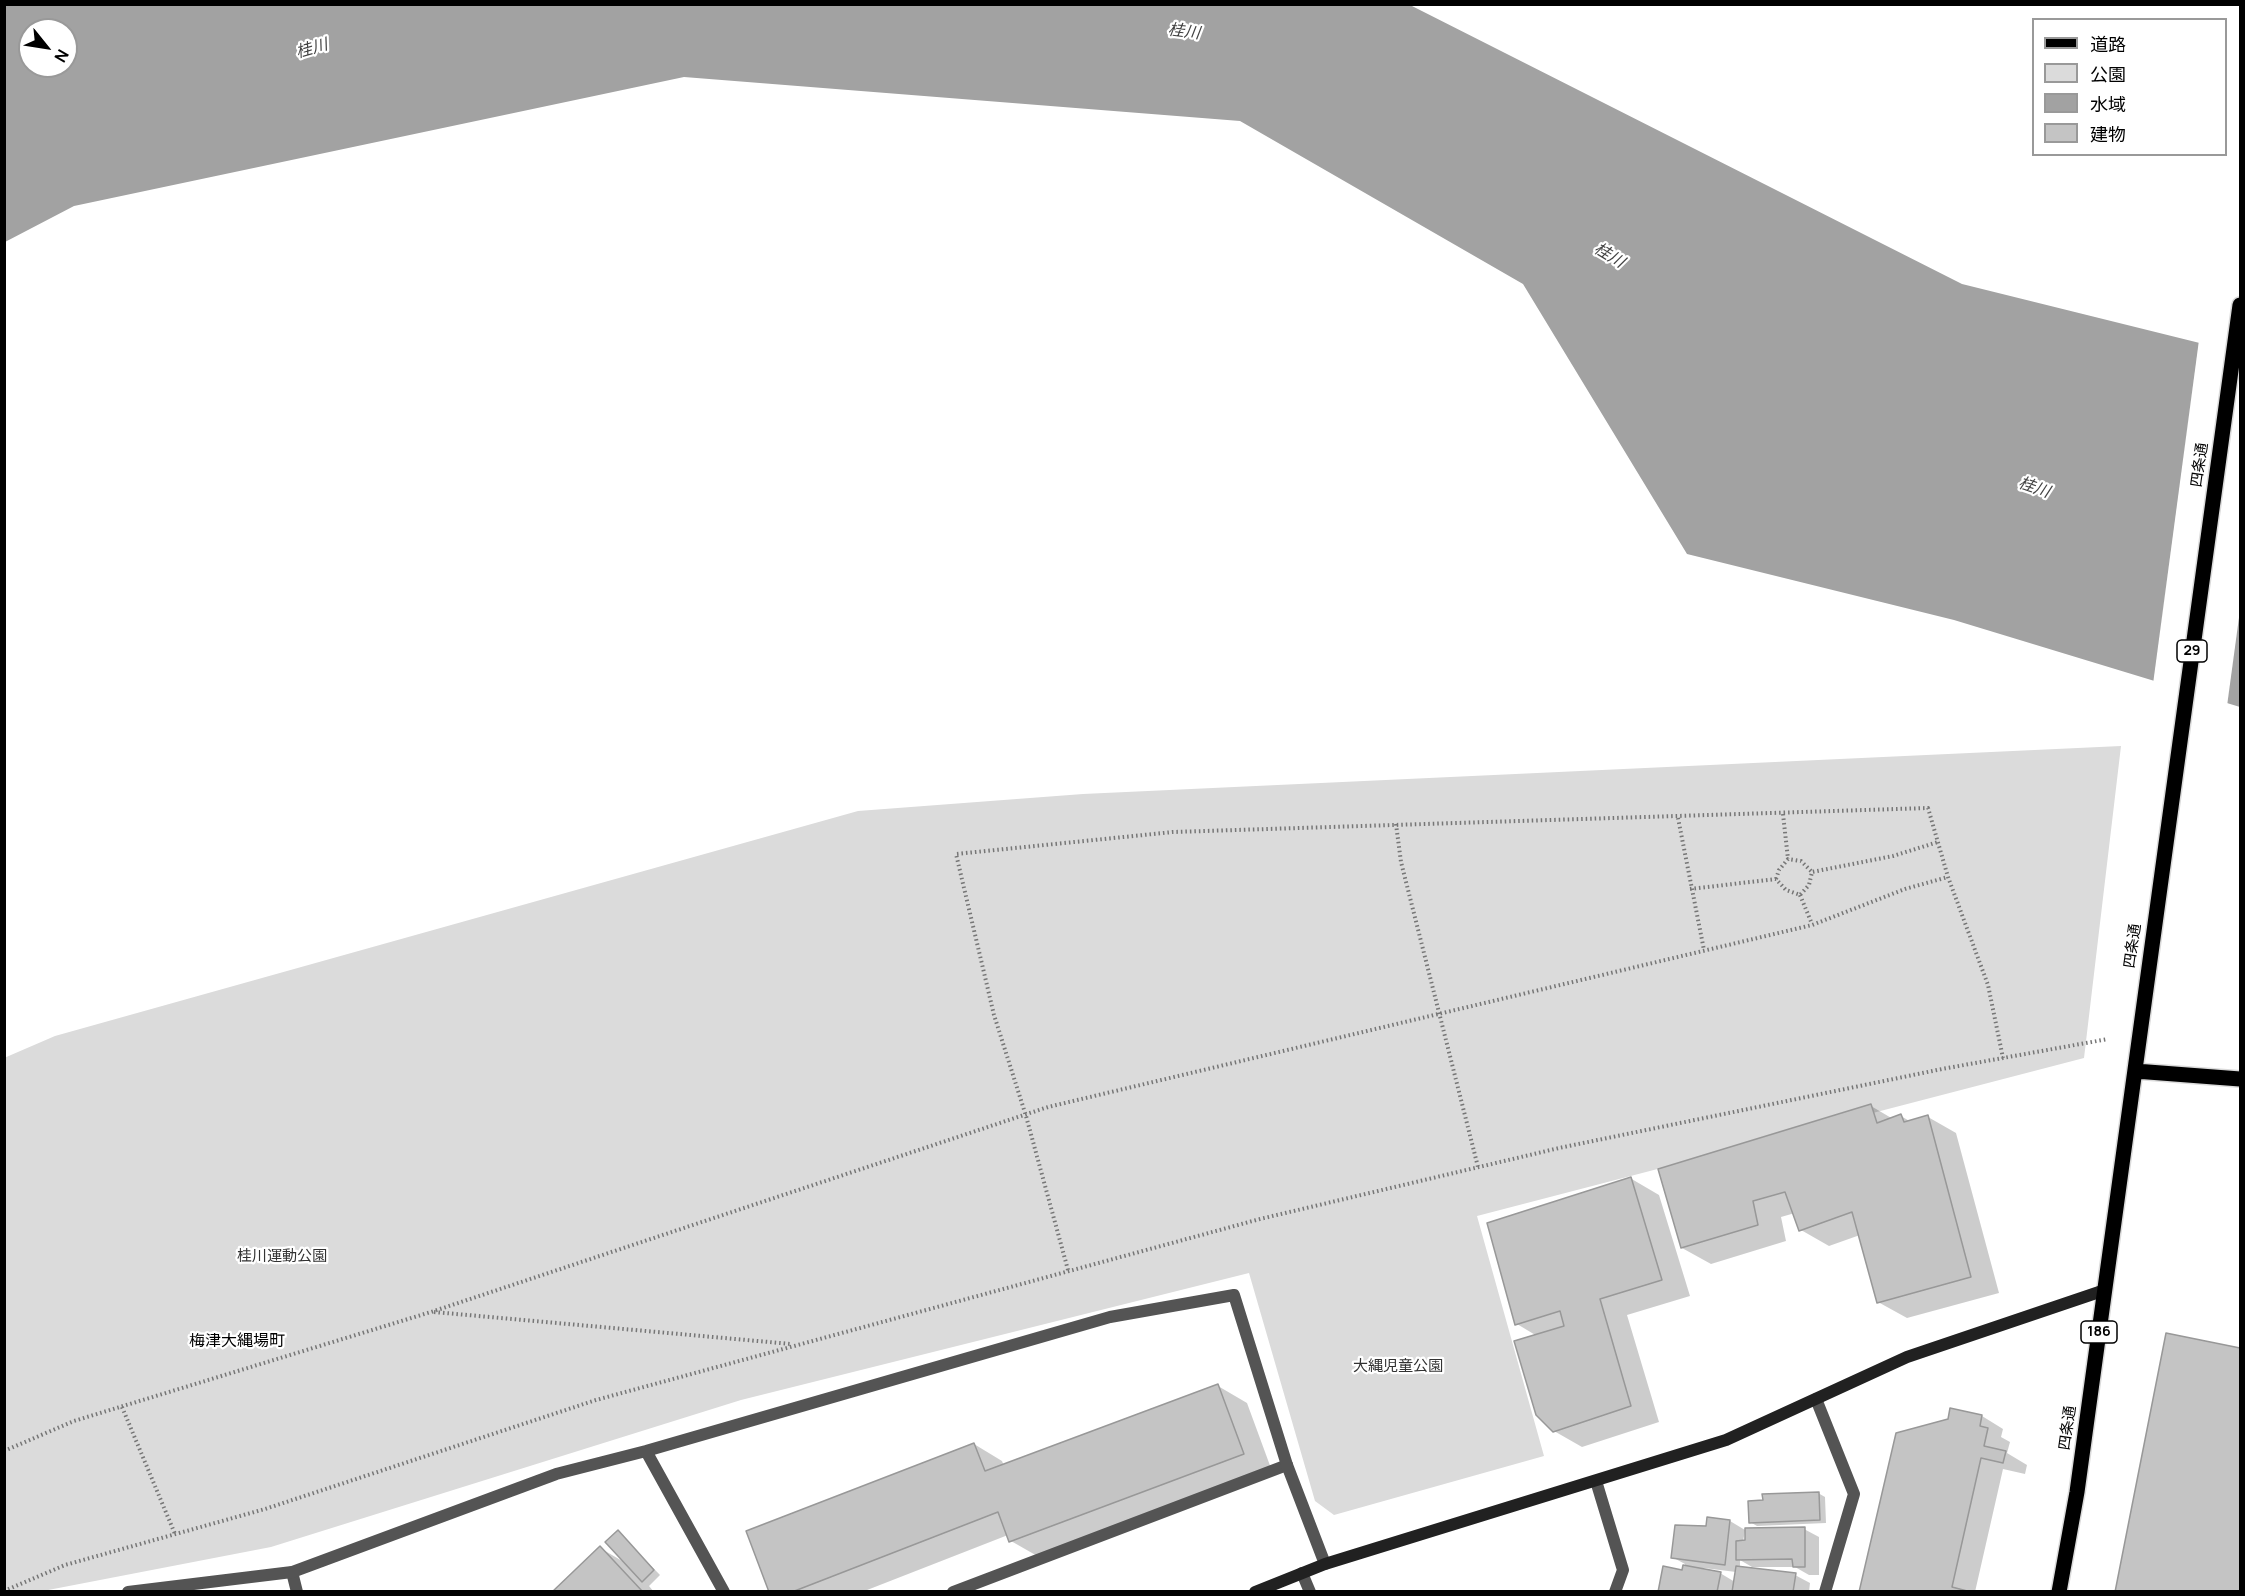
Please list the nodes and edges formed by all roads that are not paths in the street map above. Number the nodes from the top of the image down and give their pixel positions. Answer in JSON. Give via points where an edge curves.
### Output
{"nodes":[{"id":1,"x":2241,"y":305,"type":"edge"},
{"id":2,"x":2135,"y":1071,"type":"junction"},
{"id":3,"x":2241,"y":1079,"type":"edge"},
{"id":4,"x":2105,"y":1290,"type":"junction"},
{"id":5,"x":1816,"y":1399,"type":"junction"},
{"id":6,"x":646,"y":1451,"type":"junction"},
{"id":7,"x":1287,"y":1465,"type":"junction"},
{"id":8,"x":1596,"y":1481,"type":"junction"},
{"id":9,"x":1325,"y":1564,"type":"junction"},
{"id":10,"x":292,"y":1572,"type":"junction"},
{"id":11,"x":1302,"y":1573,"type":"junction"},
{"id":12,"x":723,"y":1591,"type":"edge"},
{"id":13,"x":128,"y":1592,"type":"edge"},
{"id":14,"x":297,"y":1592,"type":"edge"},
{"id":15,"x":953,"y":1592,"type":"edge"},
{"id":16,"x":1255,"y":1592,"type":"edge"},
{"id":17,"x":1310,"y":1592,"type":"edge"},
{"id":18,"x":1614,"y":1592,"type":"edge"},
{"id":19,"x":1825,"y":1592,"type":"edge"},
{"id":20,"x":2059,"y":1592,"type":"edge"}],
"edges":[{"from":1,"to":2,"type":"main road","name":"四条通","number":"29"},
{"from":2,"to":3,"type":"main road"},
{"from":2,"to":4,"type":"main road","name":"四条通","number":"186"},
{"from":4,"to":5,"type":"street","via":[[1907,1357]]},
{"from":4,"to":20,"type":"main road","name":"四条通","number":"186"},
{"from":5,"to":8,"type":"street","via":[[1726,1440]]},
{"from":5,"to":19,"type":"street","via":[[1854,1494]]},
{"from":6,"to":7,"type":"street","via":[[1110,1317],[1234,1295]]},
{"from":6,"to":10,"type":"street","via":[[556,1474]]},
{"from":6,"to":12,"type":"street"},
{"from":7,"to":9,"type":"street"},
{"from":7,"to":15,"type":"street"},
{"from":8,"to":9,"type":"street"},
{"from":8,"to":18,"type":"street","via":[[1623,1570]]},
{"from":9,"to":11,"type":"street"},
{"from":10,"to":13,"type":"street"},
{"from":10,"to":14,"type":"street"},
{"from":11,"to":16,"type":"street"},
{"from":11,"to":17,"type":"street"}]}
